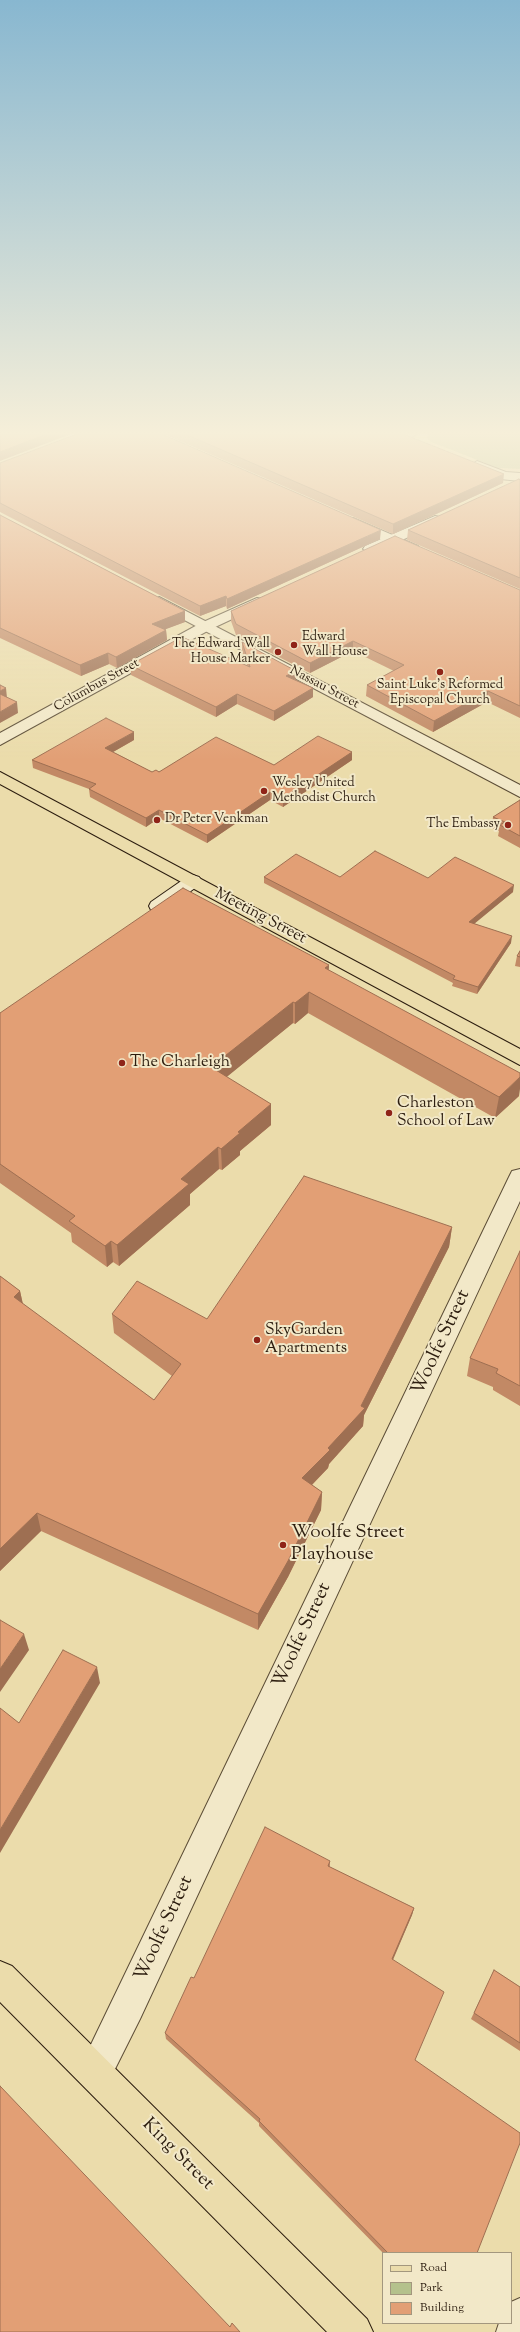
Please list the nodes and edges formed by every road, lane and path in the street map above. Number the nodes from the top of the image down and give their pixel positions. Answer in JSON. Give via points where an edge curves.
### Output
{"nodes":[{"id":1,"x":386,"y":543,"type":"edge"},
{"id":2,"x":398,"y":543,"type":"edge"},
{"id":3,"x":428,"y":556,"type":"edge"},
{"id":4,"x":355,"y":557,"type":"edge"},
{"id":5,"x":148,"y":595,"type":"edge"},
{"id":6,"x":268,"y":597,"type":"edge"},
{"id":7,"x":206,"y":626,"type":"junction"},
{"id":8,"x":0,"y":740,"type":"edge"},
{"id":9,"x":0,"y":777,"type":"edge"},
{"id":10,"x":520,"y":792,"type":"edge"},
{"id":11,"x":193,"y":881,"type":"junction"},
{"id":12,"x":144,"y":916,"type":"edge"},
{"id":13,"x":520,"y":1058,"type":"edge"},
{"id":14,"x":520,"y":1177,"type":"edge"},
{"id":15,"x":0,"y":1978,"type":"edge"},
{"id":16,"x":95,"y":2073,"type":"junction"},
{"id":17,"x":520,"y":2317,"type":"edge"},
{"id":18,"x":354,"y":2332,"type":"edge"},
{"id":19,"x":514,"y":2332,"type":"edge"}],
"edges":[{"from":1,"to":4,"type":"street"},
{"from":2,"to":3,"type":"street"},
{"from":5,"to":7,"type":"street","name":"Nassau Street"},
{"from":6,"to":7,"type":"street","name":"Columbus Street"},
{"from":7,"to":8,"type":"street","name":"Columbus Street"},
{"from":7,"to":10,"type":"street","name":"Nassau Street"},
{"from":9,"to":11,"type":"main road","name":"Meeting Street"},
{"from":11,"to":12,"type":"street"},
{"from":11,"to":13,"type":"main road","name":"Meeting Street"},
{"from":14,"to":16,"type":"street","name":"Woolfe Street"},
{"from":15,"to":16,"type":"main road","name":"King Street"},
{"from":16,"to":18,"type":"main road","name":"King Street"},
{"from":17,"to":19,"type":"street"}]}
